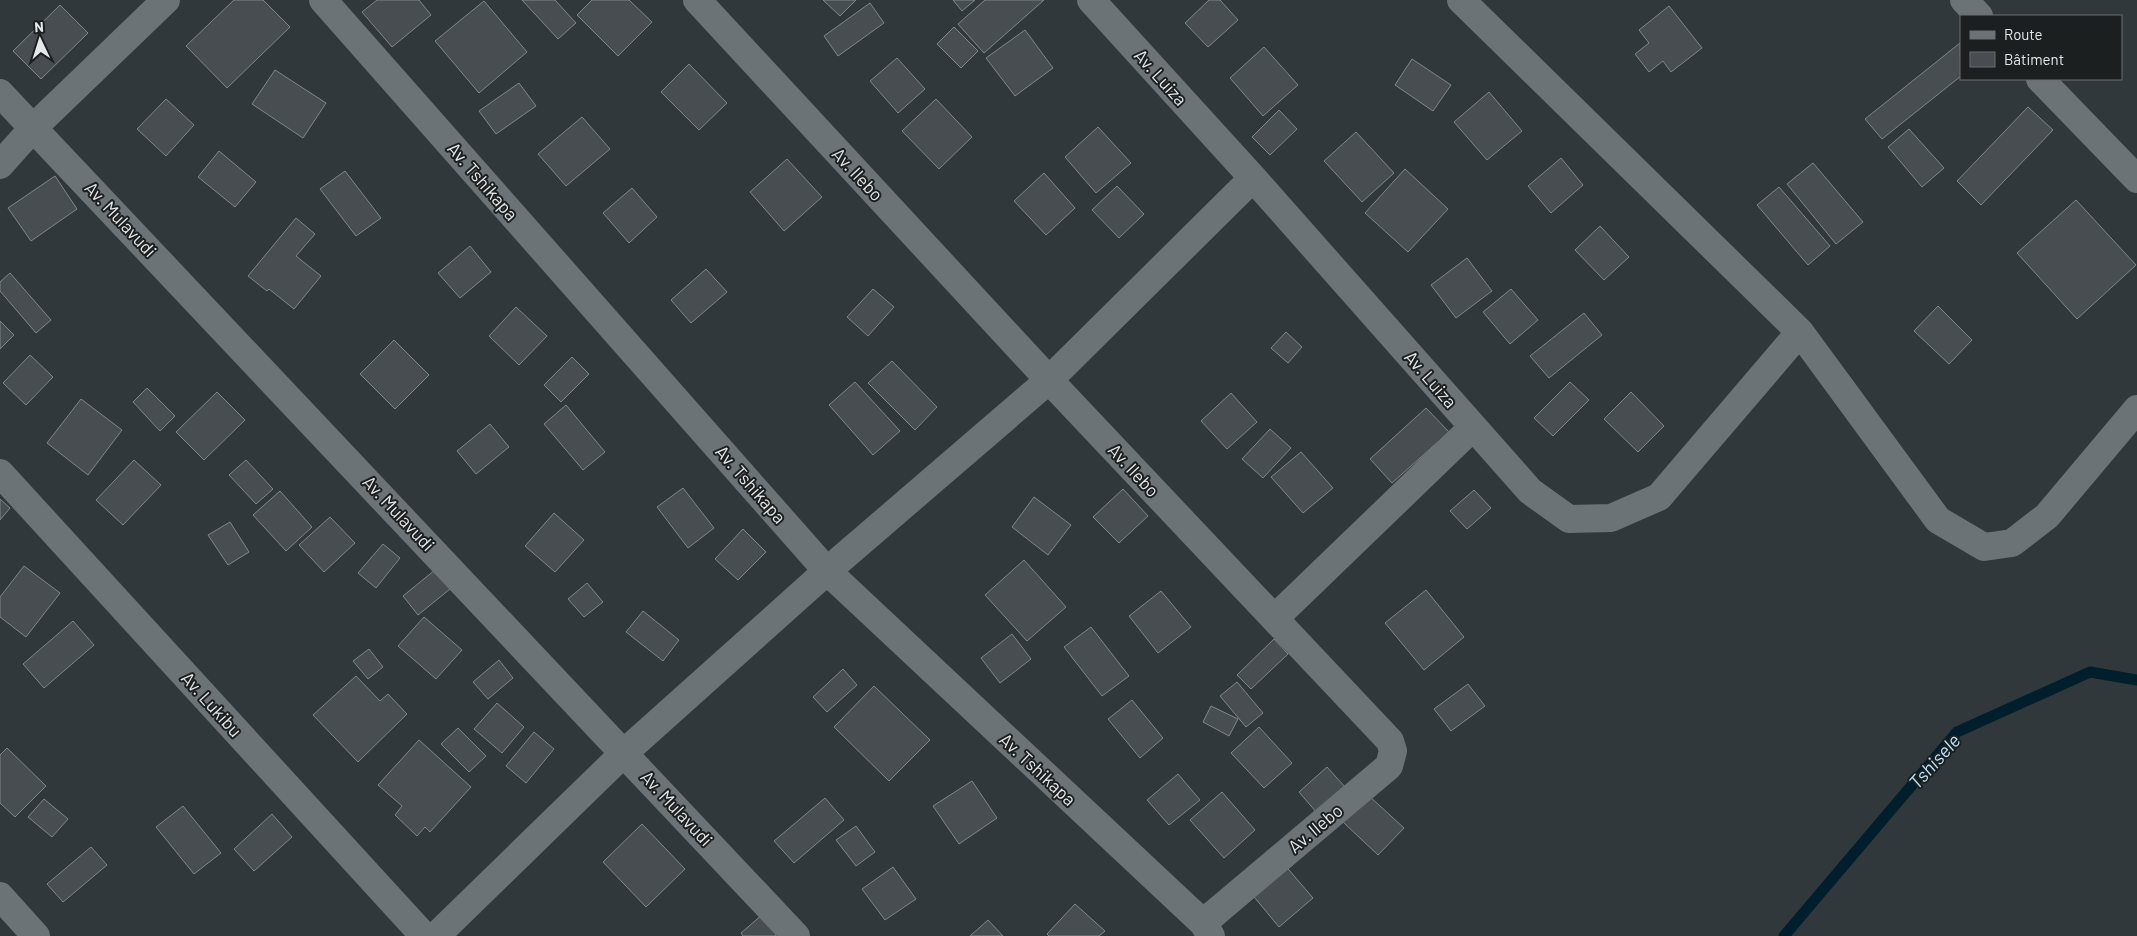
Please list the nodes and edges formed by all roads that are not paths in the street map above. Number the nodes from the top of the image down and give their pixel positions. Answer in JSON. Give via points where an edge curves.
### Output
{"nodes":[{"id":1,"x":166,"y":0,"type":"edge"},
{"id":2,"x":323,"y":0,"type":"edge"},
{"id":3,"x":697,"y":0,"type":"edge"},
{"id":4,"x":1091,"y":0,"type":"edge"},
{"id":5,"x":1461,"y":0,"type":"edge"},
{"id":6,"x":1964,"y":0,"type":"edge"},
{"id":7,"x":1978,"y":15,"type":"edge"},
{"id":8,"x":2041,"y":80,"type":"edge"},
{"id":9,"x":0,"y":93,"type":"edge"},
{"id":10,"x":34,"y":128,"type":"junction"},
{"id":11,"x":0,"y":165,"type":"edge"},
{"id":12,"x":1253,"y":178,"type":"junction"},
{"id":13,"x":2137,"y":179,"type":"edge"},
{"id":14,"x":1800,"y":332,"type":"junction"},
{"id":15,"x":1049,"y":380,"type":"junction"},
{"id":16,"x":2137,"y":409,"type":"edge"},
{"id":17,"x":1473,"y":426,"type":"junction"},
{"id":18,"x":0,"y":473,"type":"edge"},
{"id":19,"x":827,"y":571,"type":"junction"},
{"id":20,"x":1275,"y":618,"type":"junction"},
{"id":21,"x":625,"y":752,"type":"junction"},
{"id":22,"x":0,"y":896,"type":"edge"},
{"id":23,"x":1207,"y":929,"type":"edge"},
{"id":24,"x":36,"y":936,"type":"edge"},
{"id":25,"x":424,"y":936,"type":"edge"},
{"id":26,"x":436,"y":936,"type":"edge"},
{"id":27,"x":796,"y":936,"type":"edge"}],
"edges":[{"from":1,"to":10,"type":"street"},
{"from":2,"to":19,"type":"street","name":"Av. Tshikapa"},
{"from":3,"to":15,"type":"street","name":"Av. Ilebo"},
{"from":4,"to":12,"type":"street","name":"Av. Luiza"},
{"from":5,"to":14,"type":"street"},
{"from":6,"to":7,"type":"street"},
{"from":8,"to":13,"type":"street"},
{"from":9,"to":10,"type":"street","name":"Av. Mulavudi"},
{"from":10,"to":11,"type":"street"},
{"from":10,"to":21,"type":"street","name":"Av. Mulavudi"},
{"from":12,"to":15,"type":"street"},
{"from":12,"to":17,"type":"street","name":"Av. Luiza"},
{"from":14,"to":16,"type":"street","via":[[1938,520],[1984,547],[2012,543],[2047,516]]},
{"from":14,"to":17,"type":"street","name":"Av. Luiza","via":[[1659,498],[1611,518],[1569,519],[1530,491]]},
{"from":15,"to":19,"type":"street"},
{"from":15,"to":20,"type":"street","name":"Av. Ilebo"},
{"from":17,"to":20,"type":"street"},
{"from":18,"to":25,"type":"street","name":"Av. Lukibu"},
{"from":19,"to":21,"type":"street"},
{"from":19,"to":23,"type":"street","name":"Av. Tshikapa"},
{"from":20,"to":23,"type":"street","name":"Av. Ilebo","via":[[1377,726],[1390,741],[1393,751],[1388,766]]},
{"from":21,"to":26,"type":"street"},
{"from":21,"to":27,"type":"street","name":"Av. Mulavudi"},
{"from":22,"to":24,"type":"street"}]}
